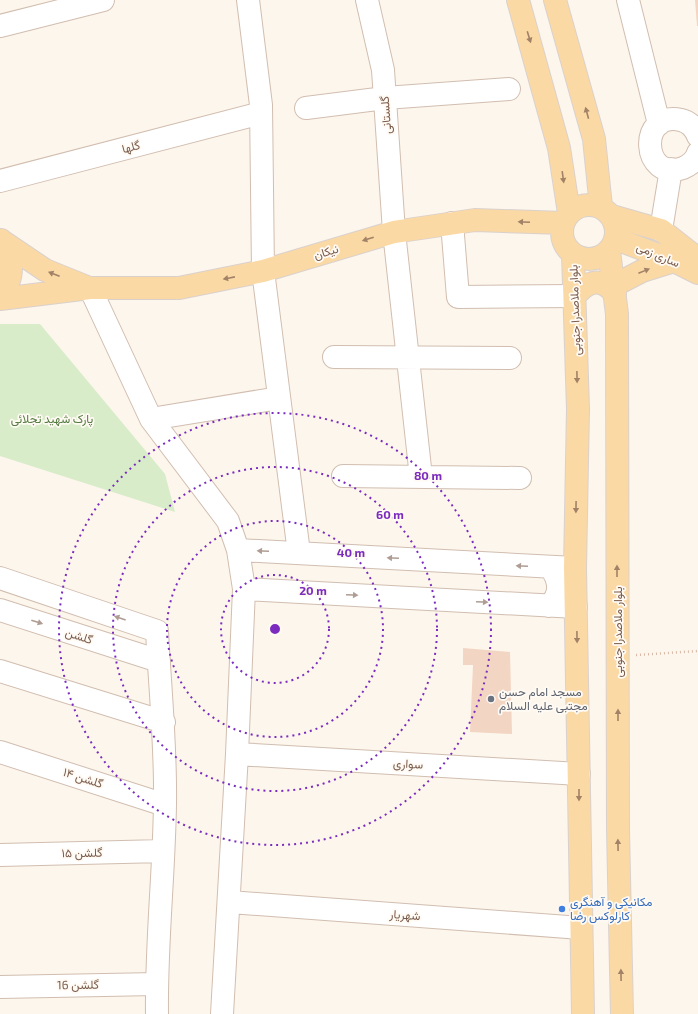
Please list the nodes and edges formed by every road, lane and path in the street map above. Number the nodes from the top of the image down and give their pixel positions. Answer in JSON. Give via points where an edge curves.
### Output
{"nodes":[{"id":1,"x":103,"y":0,"type":"edge"},
{"id":2,"x":248,"y":0,"type":"edge"},
{"id":3,"x":367,"y":0,"type":"edge"},
{"id":4,"x":518,"y":0,"type":"edge"},
{"id":5,"x":555,"y":0,"type":"edge"},
{"id":6,"x":628,"y":0,"type":"edge"},
{"id":7,"x":0,"y":26,"type":"edge"},
{"id":8,"x":509,"y":89,"type":"dead end"},
{"id":9,"x":385,"y":98,"type":"junction"},
{"id":10,"x":306,"y":108,"type":"dead end"},
{"id":11,"x":261,"y":113,"type":"junction"},
{"id":12,"x":659,"y":124,"type":"junction"},
{"id":13,"x":696,"y":138,"type":"edge"},
{"id":14,"x":594,"y":139,"type":"junction"},
{"id":15,"x":559,"y":148,"type":"junction"},
{"id":16,"x":671,"y":169,"type":"junction"},
{"id":17,"x":0,"y":181,"type":"edge"},
{"id":18,"x":606,"y":211,"type":"junction"},
{"id":19,"x":566,"y":218,"type":"junction"},
{"id":20,"x":452,"y":224,"type":"junction"},
{"id":21,"x":661,"y":230,"type":"junction"},
{"id":22,"x":394,"y":232,"type":"junction"},
{"id":23,"x":1,"y":240,"type":"edge"},
{"id":24,"x":613,"y":245,"type":"junction"},
{"id":25,"x":572,"y":254,"type":"junction"},
{"id":26,"x":698,"y":260,"type":"edge"},
{"id":27,"x":674,"y":261,"type":"junction"},
{"id":28,"x":263,"y":271,"type":"junction"},
{"id":29,"x":698,"y":274,"type":"edge"},
{"id":30,"x":90,"y":288,"type":"junction"},
{"id":31,"x":615,"y":290,"type":"junction"},
{"id":32,"x":0,"y":294,"type":"edge"},
{"id":33,"x":575,"y":296,"type":"junction"},
{"id":34,"x":0,"y":299,"type":"edge"},
{"id":35,"x":334,"y":357,"type":"dead end"},
{"id":36,"x":408,"y":357,"type":"junction"},
{"id":37,"x":510,"y":358,"type":"dead end"},
{"id":38,"x":279,"y":398,"type":"junction"},
{"id":39,"x":151,"y":419,"type":"junction"},
{"id":40,"x":343,"y":476,"type":"dead end"},
{"id":41,"x":421,"y":477,"type":"junction"},
{"id":42,"x":520,"y":478,"type":"dead end"},
{"id":43,"x":238,"y":550,"type":"junction"},
{"id":44,"x":299,"y":553,"type":"junction"},
{"id":45,"x":550,"y":567,"type":"junction"},
{"id":46,"x":575,"y":568,"type":"junction"},
{"id":47,"x":0,"y":578,"type":"edge"},
{"id":48,"x":244,"y":589,"type":"junction"},
{"id":49,"x":549,"y":606,"type":"junction"},
{"id":50,"x":576,"y":607,"type":"junction"},
{"id":51,"x":0,"y":610,"type":"edge"},
{"id":52,"x":698,"y":651,"type":"edge"},
{"id":53,"x":618,"y":656,"type":"junction"},
{"id":54,"x":159,"y":661,"type":"junction"},
{"id":55,"x":0,"y":671,"type":"edge"},
{"id":56,"x":164,"y":722,"type":"junction"},
{"id":57,"x":0,"y":752,"type":"edge"},
{"id":58,"x":237,"y":754,"type":"junction"},
{"id":59,"x":579,"y":774,"type":"junction"},
{"id":60,"x":165,"y":804,"type":"junction"},
{"id":61,"x":163,"y":851,"type":"junction"},
{"id":62,"x":0,"y":855,"type":"edge"},
{"id":63,"x":230,"y":902,"type":"junction"},
{"id":64,"x":581,"y":928,"type":"junction"},
{"id":65,"x":156,"y":984,"type":"junction"},
{"id":66,"x":0,"y":987,"type":"edge"},
{"id":67,"x":157,"y":1014,"type":"edge"},
{"id":68,"x":222,"y":1014,"type":"edge"},
{"id":69,"x":583,"y":1014,"type":"edge"},
{"id":70,"x":622,"y":1014,"type":"edge"}],
"edges":[{"from":1,"to":7,"type":"street"},
{"from":2,"to":11,"type":"street"},
{"from":3,"to":9,"type":"street","name":"گلستانی","via":[[383,70]]},
{"from":4,"to":15,"type":"main road","one_way":true},
{"from":14,"to":5,"type":"main road","one_way":true},
{"from":6,"to":12,"type":"street"},
{"from":8,"to":9,"type":"street"},
{"from":9,"to":10,"type":"street"},
{"from":9,"to":22,"type":"street","name":"گلستانی"},
{"from":11,"to":17,"type":"street","name":"گلها"},
{"from":11,"to":28,"type":"street"},
{"from":12,"to":13,"type":"street","via":[[676,119]]},
{"from":12,"to":16,"type":"street","via":[[650,138],[649,147],[656,163]]},
{"from":13,"to":16,"type":"street","via":[[686,166]]},
{"from":14,"to":15,"type":"main road","via":[[586,153],[579,156],[568,156]]},
{"from":14,"to":18,"type":"main road"},
{"from":15,"to":19,"type":"main road","one_way":true},
{"from":16,"to":21,"type":"street"},
{"from":18,"to":19,"type":"main road","via":[[590,204],[578,206]]},
{"from":18,"to":21,"type":"main road","name":"ساری زمی"},
{"from":18,"to":24,"type":"main road","via":[[617,231]]},
{"from":19,"to":20,"type":"main road","name":"نیکان","one_way":true,"via":[[475,220]]},
{"from":19,"to":25,"type":"main road","via":[[563,240]]},
{"from":20,"to":22,"type":"main road","name":"نیکان"},
{"from":20,"to":33,"type":"street","via":[[458,296]]},
{"from":21,"to":26,"type":"main road","name":"ساری زمی"},
{"from":22,"to":28,"type":"main road","name":"نیکان","one_way":true},
{"from":22,"to":36,"type":"street","name":"گلستانی"},
{"from":30,"to":23,"type":"main road","one_way":true,"via":[[45,270]]},
{"from":23,"to":32,"type":"main road","via":[[9,252],[11,266],[10,279]]},
{"from":24,"to":25,"type":"main road","via":[[592,260]]},
{"from":24,"to":27,"type":"main road","name":"ساری زمی"},
{"from":24,"to":31,"type":"main road","name":"بلوار ملاصدرا جنوبی"},
{"from":25,"to":33,"type":"main road","name":"بلوار ملاصدرا جنوبی"},
{"from":27,"to":29,"type":"main road","name":"ساری زمی"},
{"from":31,"to":27,"type":"main road","one_way":true,"via":[[642,271]]},
{"from":28,"to":30,"type":"main road","name":"نیکان","one_way":true,"via":[[179,288]]},
{"from":28,"to":38,"type":"street"},
{"from":30,"to":34,"type":"main road"},
{"from":30,"to":39,"type":"street"},
{"from":31,"to":33,"type":"main road","via":[[596,282],[583,286]]},
{"from":53,"to":31,"type":"main road","name":"بلوار ملاصدرا جنوبی","one_way":true},
{"from":33,"to":46,"type":"main road","name":"بلوار ملاصدرا جنوبی","one_way":true,"via":[[578,409]]},
{"from":35,"to":36,"type":"street"},
{"from":36,"to":37,"type":"street"},
{"from":36,"to":41,"type":"street","name":"گلستانی"},
{"from":38,"to":39,"type":"street"},
{"from":38,"to":44,"type":"street"},
{"from":39,"to":43,"type":"street","via":[[228,521]]},
{"from":40,"to":41,"type":"street"},
{"from":41,"to":42,"type":"street"},
{"from":44,"to":43,"type":"street","one_way":true},
{"from":43,"to":48,"type":"street"},
{"from":45,"to":44,"type":"street","one_way":true},
{"from":45,"to":46,"type":"street"},
{"from":45,"to":49,"type":"street","via":[[557,577],[558,591]]},
{"from":46,"to":50,"type":"main road","name":"بلوار ملاصدرا جنوبی"},
{"from":54,"to":47,"type":"street","one_way":true,"via":[[157,631]]},
{"from":48,"to":49,"type":"street","one_way":true},
{"from":48,"to":58,"type":"street"},
{"from":49,"to":50,"type":"street"},
{"from":50,"to":59,"type":"main road","name":"بلوار ملاصدرا جنوبی","one_way":true},
{"from":51,"to":54,"type":"street","name":"گلشن","one_way":true},
{"from":52,"to":53,"type":"path"},
{"from":70,"to":53,"type":"main road","name":"بلوار ملاصدرا جنوبی","one_way":true},
{"from":54,"to":56,"type":"street"},
{"from":55,"to":56,"type":"street"},
{"from":56,"to":60,"type":"street"},
{"from":57,"to":60,"type":"street","name":"گلشن ۱۴"},
{"from":58,"to":59,"type":"street","name":"سواری"},
{"from":58,"to":63,"type":"street"},
{"from":59,"to":64,"type":"main road","name":"بلوار ملاصدرا جنوبی","one_way":true},
{"from":60,"to":61,"type":"street"},
{"from":61,"to":62,"type":"street","name":"گلشن ۱۵"},
{"from":61,"to":65,"type":"street"},
{"from":63,"to":64,"type":"street","name":"شهریار"},
{"from":63,"to":68,"type":"street"},
{"from":64,"to":69,"type":"main road","name":"بلوار ملاصدرا جنوبی"},
{"from":65,"to":66,"type":"street","name":"گلشن 16"},
{"from":65,"to":67,"type":"street"}]}
